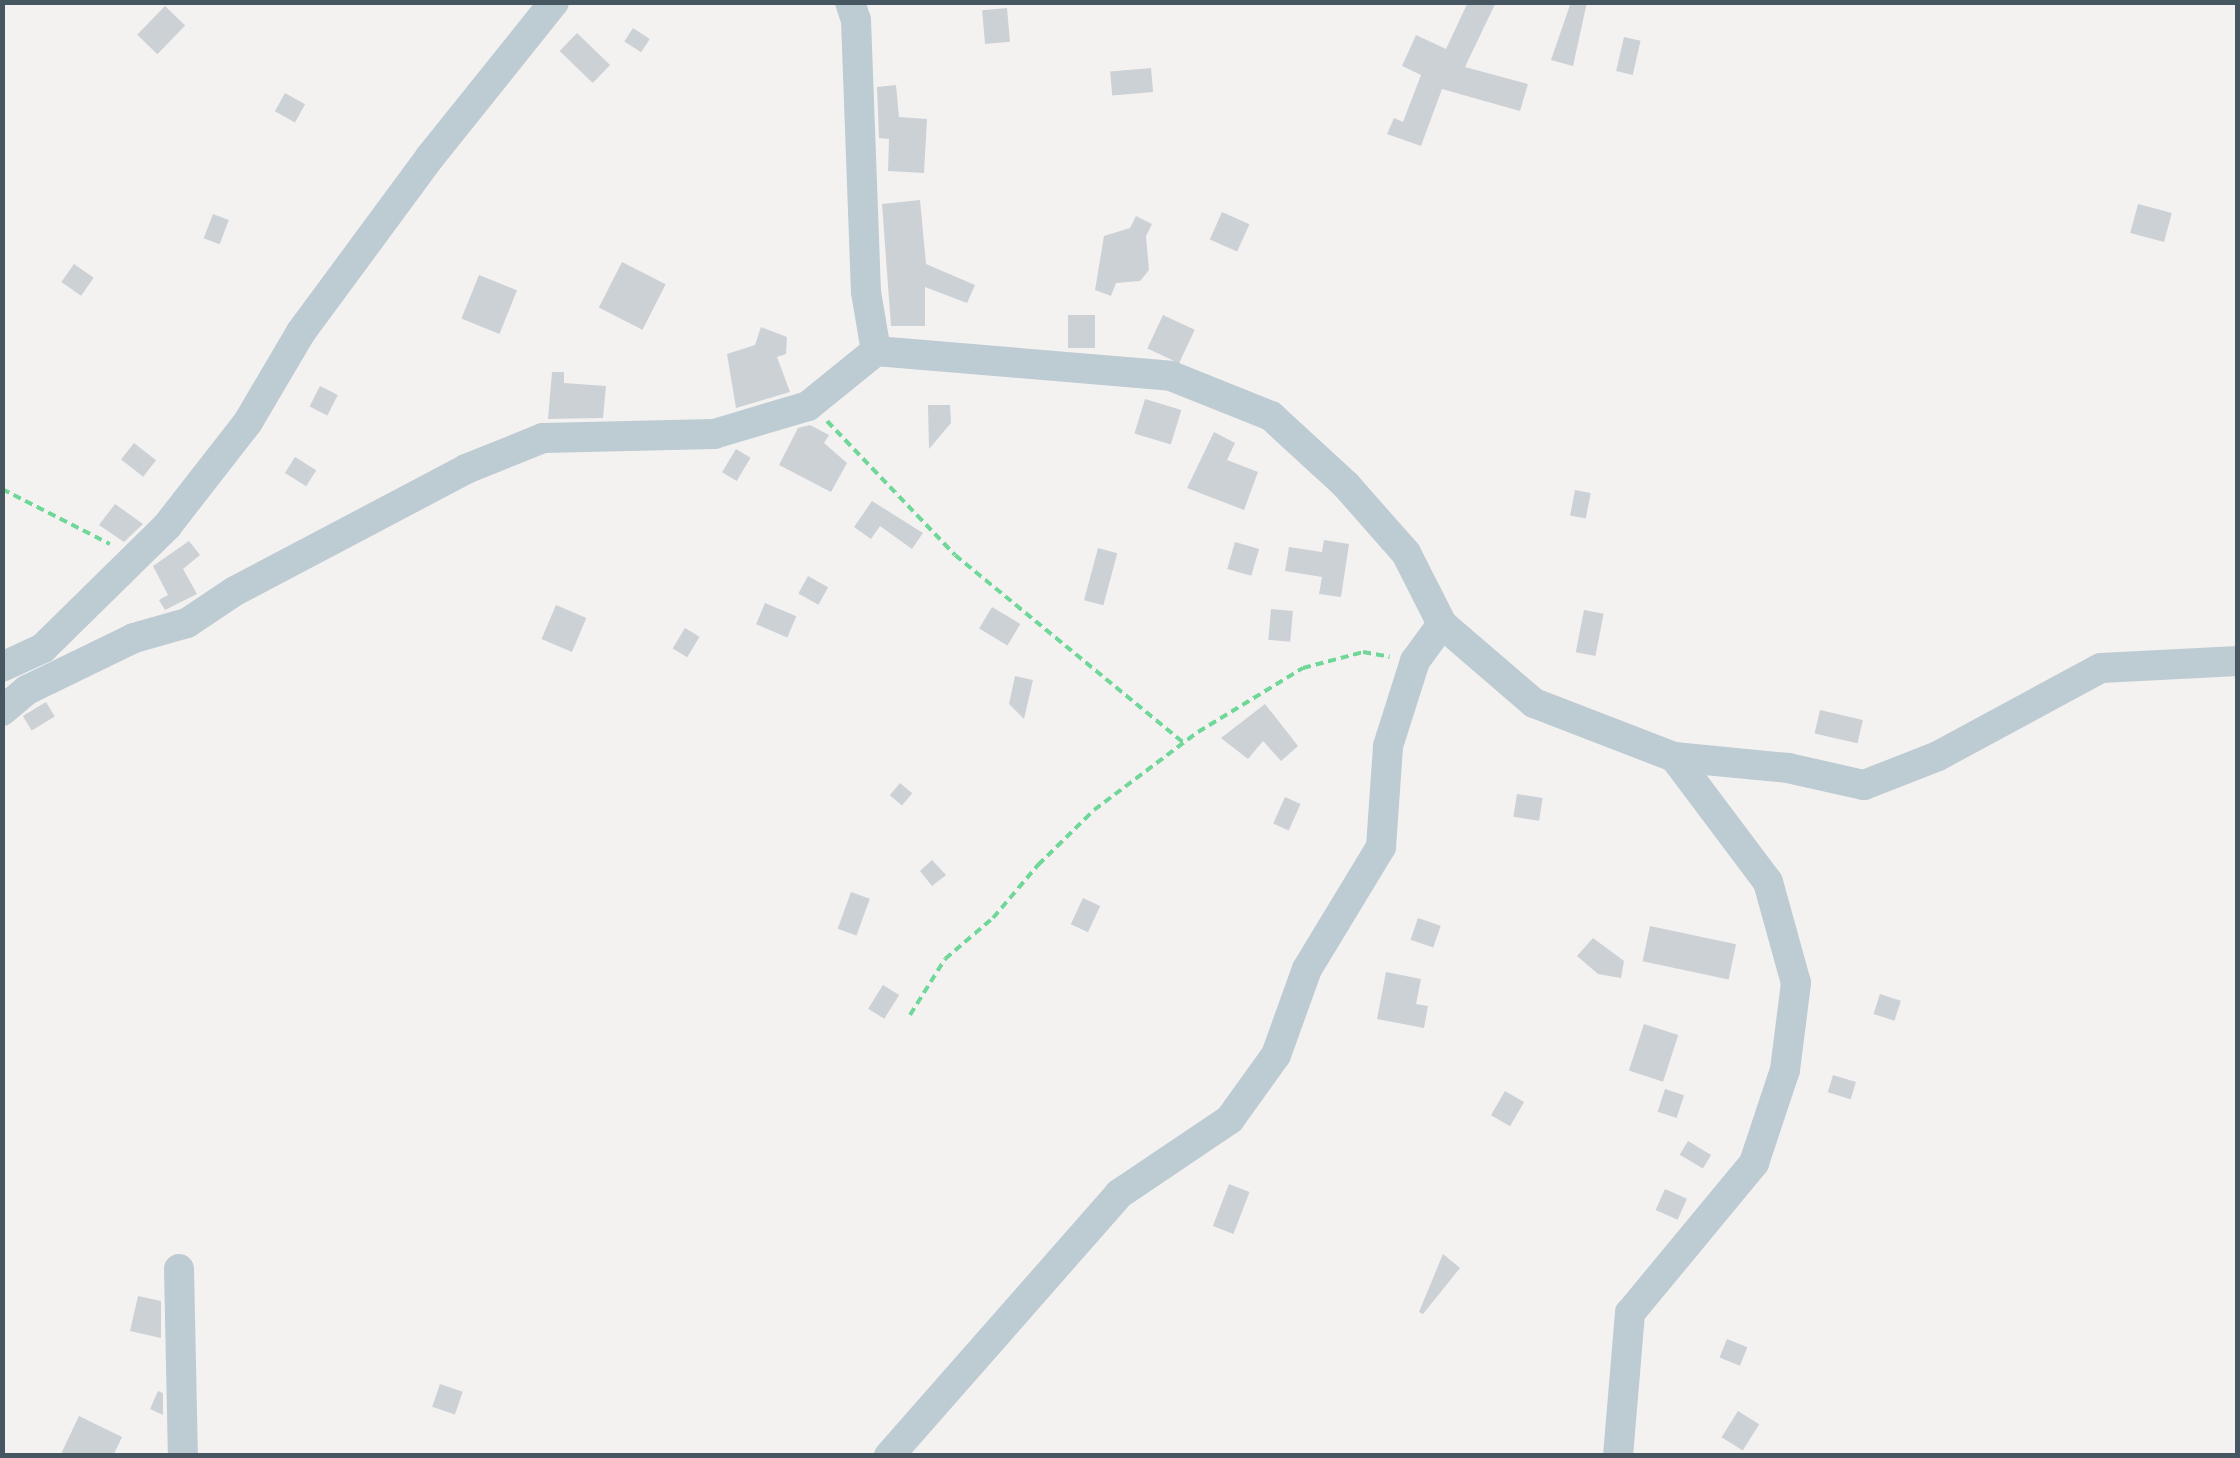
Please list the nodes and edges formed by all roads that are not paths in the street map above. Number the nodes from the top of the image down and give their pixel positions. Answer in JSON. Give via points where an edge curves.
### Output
{"nodes":[{"id":1,"x":554,"y":2,"type":"edge"},
{"id":2,"x":850,"y":2,"type":"edge"},
{"id":3,"x":876,"y":350,"type":"junction"},
{"id":4,"x":1442,"y":624,"type":"junction"},
{"id":5,"x":2238,"y":661,"type":"edge"},
{"id":6,"x":4,"y":665,"type":"edge"},
{"id":7,"x":2,"y":711,"type":"edge"},
{"id":8,"x":1674,"y":756,"type":"junction"},
{"id":9,"x":179,"y":1269,"type":"dead end"},
{"id":10,"x":183,"y":1456,"type":"edge"},
{"id":11,"x":889,"y":1456,"type":"edge"},
{"id":12,"x":1618,"y":1456,"type":"edge"}],
"edges":[{"from":1,"to":6,"type":"street","via":[[301,332],[248,422],[136,558],[43,648]]},
{"from":2,"to":3,"type":"street","via":[[866,292]]},
{"from":3,"to":4,"type":"street","via":[[1171,376],[1271,416],[1346,485],[1406,554]]},
{"from":3,"to":7,"type":"street","via":[[808,406],[714,434],[542,438],[466,470],[187,623],[134,638],[27,690]]},
{"from":4,"to":8,"type":"street","via":[[1534,704]]},
{"from":4,"to":11,"type":"street","via":[[1415,662],[1388,746],[1381,847],[1307,969],[1276,1055],[1230,1119],[1118,1194]]},
{"from":5,"to":8,"type":"street","via":[[2101,668],[1938,756],[1864,785],[1788,768]]},
{"from":8,"to":12,"type":"street","via":[[1768,882],[1796,983],[1784,1070],[1754,1162],[1630,1313]]},
{"from":9,"to":10,"type":"street"}]}
